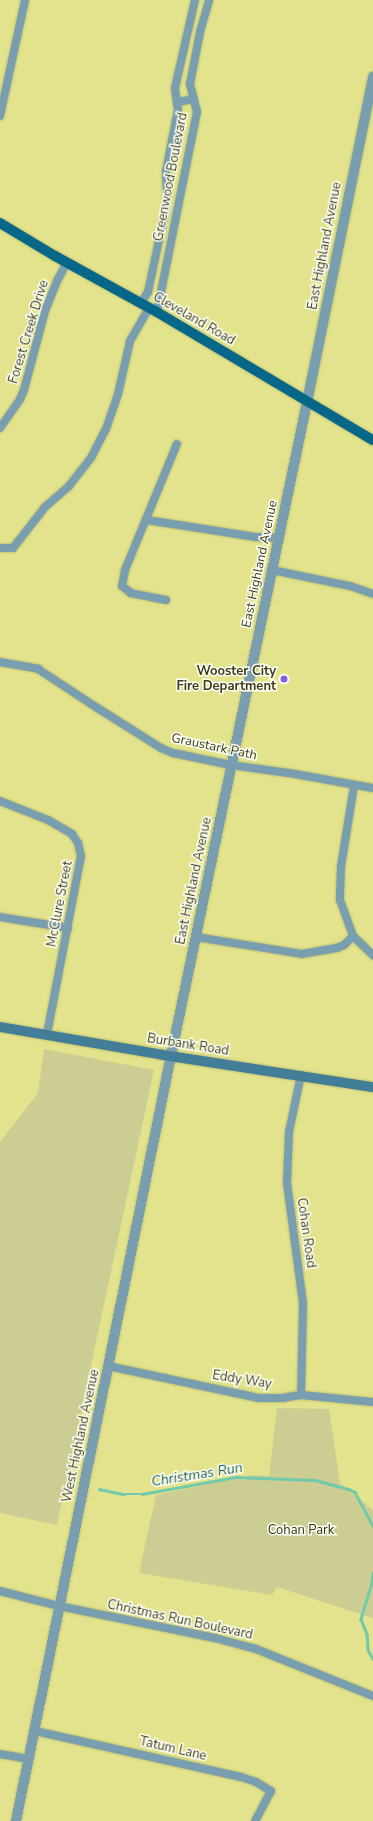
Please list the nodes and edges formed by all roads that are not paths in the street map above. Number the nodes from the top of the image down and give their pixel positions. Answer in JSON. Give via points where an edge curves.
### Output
{"nodes":[{"id":1,"x":25,"y":0,"type":"edge"},
{"id":2,"x":195,"y":0,"type":"edge"},
{"id":3,"x":209,"y":0,"type":"edge"},
{"id":4,"x":373,"y":76,"type":"edge"},
{"id":5,"x":194,"y":99,"type":"junction"},
{"id":6,"x":177,"y":102,"type":"junction"},
{"id":7,"x":370,"y":103,"type":"edge"},
{"id":8,"x":0,"y":116,"type":"edge"},
{"id":9,"x":0,"y":223,"type":"edge"},
{"id":10,"x":159,"y":237,"type":"junction"},
{"id":11,"x":171,"y":240,"type":"junction"},
{"id":12,"x":67,"y":262,"type":"junction"},
{"id":13,"x":149,"y":308,"type":"junction"},
{"id":14,"x":307,"y":402,"type":"junction"},
{"id":15,"x":0,"y":428,"type":"edge"},
{"id":16,"x":373,"y":440,"type":"edge"},
{"id":17,"x":177,"y":444,"type":"dead end"},
{"id":18,"x":147,"y":520,"type":"junction"},
{"id":19,"x":279,"y":538,"type":"junction"},
{"id":20,"x":0,"y":548,"type":"edge"},
{"id":21,"x":272,"y":570,"type":"junction"},
{"id":22,"x":373,"y":594,"type":"edge"},
{"id":23,"x":166,"y":600,"type":"dead end"},
{"id":24,"x":0,"y":662,"type":"edge"},
{"id":25,"x":231,"y":766,"type":"junction"},
{"id":26,"x":354,"y":786,"type":"junction"},
{"id":27,"x":373,"y":788,"type":"edge"},
{"id":28,"x":0,"y":800,"type":"edge"},
{"id":29,"x":0,"y":917,"type":"edge"},
{"id":30,"x":68,"y":928,"type":"junction"},
{"id":31,"x":353,"y":936,"type":"junction"},
{"id":32,"x":196,"y":937,"type":"junction"},
{"id":33,"x":373,"y":955,"type":"edge"},
{"id":34,"x":0,"y":1027,"type":"edge"},
{"id":35,"x":47,"y":1034,"type":"junction"},
{"id":36,"x":171,"y":1056,"type":"junction"},
{"id":37,"x":301,"y":1075,"type":"junction"},
{"id":38,"x":373,"y":1087,"type":"edge"},
{"id":39,"x":108,"y":1366,"type":"junction"},
{"id":40,"x":301,"y":1395,"type":"junction"},
{"id":41,"x":373,"y":1402,"type":"edge"},
{"id":42,"x":0,"y":1591,"type":"edge"},
{"id":43,"x":59,"y":1606,"type":"junction"},
{"id":44,"x":373,"y":1696,"type":"edge"},
{"id":45,"x":34,"y":1731,"type":"junction"},
{"id":46,"x":0,"y":1754,"type":"edge"},
{"id":47,"x":29,"y":1759,"type":"junction"},
{"id":48,"x":16,"y":1821,"type":"edge"},
{"id":49,"x":255,"y":1821,"type":"edge"}],
"edges":[{"from":1,"to":8,"type":"street"},
{"from":2,"to":6,"type":"street","name":"Greenwood Boulevard","via":[[175,88]]},
{"from":3,"to":5,"type":"street","name":"Greenwood Boulevard","via":[[190,84]]},
{"from":4,"to":7,"type":"street","name":"East Highland Avenue"},
{"from":5,"to":6,"type":"street"},
{"from":5,"to":11,"type":"street","name":"Greenwood Boulevard","via":[[197,112]]},
{"from":6,"to":10,"type":"street","name":"Greenwood Boulevard","via":[[178,110],[166,171],[167,193]]},
{"from":7,"to":14,"type":"street","name":"East Highland Avenue"},
{"from":9,"to":12,"type":"main road","name":"Cleveland Road"},
{"from":10,"to":11,"type":"street"},
{"from":10,"to":13,"type":"street","name":"Greenwood Boulevard","via":[[148,292]]},
{"from":11,"to":13,"type":"street","name":"Greenwood Boulevard"},
{"from":12,"to":13,"type":"main road","name":"Cleveland Road"},
{"from":12,"to":15,"type":"street","name":"Forest Creek Drive","via":[[45,312],[24,390]]},
{"from":13,"to":14,"type":"main road","name":"Cleveland Road"},
{"from":13,"to":20,"type":"street","via":[[130,341],[118,394],[106,429],[91,458],[69,486],[45,507],[13,548]]},
{"from":14,"to":16,"type":"main road","name":"Cleveland Road"},
{"from":14,"to":19,"type":"street","name":"East Highland Avenue"},
{"from":17,"to":18,"type":"street"},
{"from":18,"to":19,"type":"street","via":[[256,537]]},
{"from":18,"to":23,"type":"street","via":[[125,570],[122,586],[131,593]]},
{"from":19,"to":21,"type":"street","name":"East Highland Avenue"},
{"from":21,"to":22,"type":"street","via":[[350,586]]},
{"from":21,"to":25,"type":"street","name":"East Highland Avenue"},
{"from":24,"to":25,"type":"street","name":"Graustark Path","via":[[38,669],[161,748]]},
{"from":25,"to":26,"type":"street","name":"Graustark Path","via":[[295,774]]},
{"from":25,"to":32,"type":"street","name":"East Highland Avenue"},
{"from":26,"to":27,"type":"street","name":"Graustark Path"},
{"from":26,"to":31,"type":"street","via":[[341,866],[340,900]]},
{"from":28,"to":30,"type":"street","name":"McClure Street","via":[[60,826],[72,834],[78,843],[81,856]]},
{"from":29,"to":30,"type":"street"},
{"from":30,"to":35,"type":"street","name":"McClure Street"},
{"from":31,"to":32,"type":"street","via":[[338,948],[302,954]]},
{"from":31,"to":33,"type":"street"},
{"from":32,"to":36,"type":"street","name":"East Highland Avenue"},
{"from":34,"to":35,"type":"main road","name":"Burbank Road"},
{"from":35,"to":36,"type":"main road","name":"Burbank Road"},
{"from":36,"to":37,"type":"main road","name":"Burbank Road"},
{"from":36,"to":39,"type":"street","name":"West Highland Avenue"},
{"from":37,"to":38,"type":"main road","name":"Burbank Road"},
{"from":37,"to":40,"type":"street","name":"Cohan Road","via":[[289,1132],[286,1183],[302,1303]]},
{"from":39,"to":40,"type":"street","name":"Eddy Way","via":[[259,1398]]},
{"from":39,"to":43,"type":"street","name":"West Highland Avenue"},
{"from":40,"to":41,"type":"street","name":"Eddy Way"},
{"from":42,"to":43,"type":"street","name":"Christmas Run Boulevard"},
{"from":43,"to":44,"type":"street","name":"Christmas Run Boulevard","via":[[249,1647]]},
{"from":43,"to":45,"type":"street","name":"West Highland Avenue"},
{"from":45,"to":47,"type":"street","name":"West Highland Avenue"},
{"from":45,"to":49,"type":"street","name":"Tatum Lane","via":[[241,1776],[256,1782],[271,1791]]},
{"from":46,"to":47,"type":"street"},
{"from":47,"to":48,"type":"street","name":"West Highland Avenue"}]}
